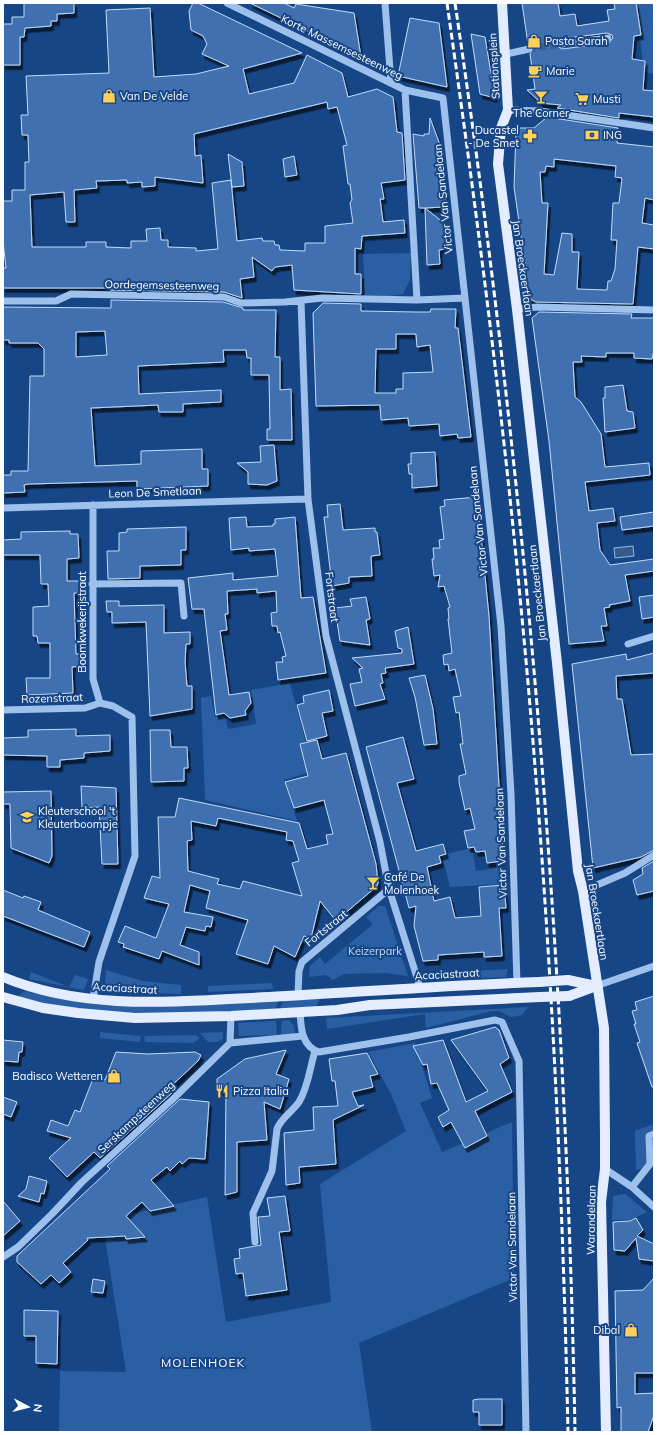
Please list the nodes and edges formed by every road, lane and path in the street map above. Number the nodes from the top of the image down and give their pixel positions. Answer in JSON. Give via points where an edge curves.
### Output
{"nodes":[{"id":1,"x":227,"y":3,"type":"edge"},
{"id":2,"x":385,"y":3,"type":"edge"},
{"id":3,"x":502,"y":3,"type":"edge"},
{"id":4,"x":608,"y":38,"type":"dead end"},
{"id":5,"x":561,"y":44,"type":"tunnel mouth"},
{"id":6,"x":529,"y":49,"type":"tunnel mouth"},
{"id":7,"x":506,"y":54,"type":"junction"},
{"id":8,"x":391,"y":83,"type":"junction"},
{"id":9,"x":405,"y":90,"type":"junction"},
{"id":10,"x":508,"y":110,"type":"junction"},
{"id":11,"x":654,"y":128,"type":"edge"},
{"id":12,"x":501,"y":198,"type":"joint"},
{"id":13,"x":465,"y":298,"type":"junction"},
{"id":14,"x":417,"y":300,"type":"junction"},
{"id":15,"x":3,"y":301,"type":"edge"},
{"id":16,"x":301,"y":301,"type":"junction"},
{"id":17,"x":517,"y":309,"type":"junction"},
{"id":18,"x":654,"y":310,"type":"edge"},
{"id":19,"x":308,"y":499,"type":"junction"},
{"id":20,"x":93,"y":505,"type":"junction"},
{"id":21,"x":3,"y":508,"type":"edge"},
{"id":22,"x":92,"y":584,"type":"junction"},
{"id":23,"x":184,"y":616,"type":"dead end"},
{"id":24,"x":654,"y":636,"type":"edge"},
{"id":25,"x":628,"y":644,"type":"dead end"},
{"id":26,"x":100,"y":703,"type":"junction"},
{"id":27,"x":3,"y":710,"type":"edge"},
{"id":28,"x":654,"y":855,"type":"edge"},
{"id":29,"x":390,"y":889,"type":"junction"},
{"id":30,"x":583,"y":891,"type":"junction"},
{"id":31,"x":654,"y":966,"type":"edge"},
{"id":32,"x":3,"y":977,"type":"edge"},
{"id":33,"x":517,"y":983,"type":"junction"},
{"id":34,"x":596,"y":986,"type":"junction"},
{"id":35,"x":420,"y":987,"type":"junction"},
{"id":36,"x":298,"y":995,"type":"junction"},
{"id":37,"x":3,"y":997,"type":"edge"},
{"id":38,"x":93,"y":999,"type":"junction"},
{"id":39,"x":419,"y":1003,"type":"junction"},
{"id":40,"x":300,"y":1012,"type":"junction"},
{"id":41,"x":231,"y":1016,"type":"junction"},
{"id":42,"x":303,"y":1036,"type":"junction"},
{"id":43,"x":230,"y":1043,"type":"junction"},
{"id":44,"x":315,"y":1050,"type":"junction"},
{"id":45,"x":654,"y":1134,"type":"edge"},
{"id":46,"x":605,"y":1169,"type":"junction"},
{"id":47,"x":632,"y":1187,"type":"junction"},
{"id":48,"x":654,"y":1207,"type":"edge"},
{"id":49,"x":255,"y":1242,"type":"dead end"},
{"id":50,"x":3,"y":1257,"type":"edge"},
{"id":51,"x":526,"y":1432,"type":"edge"},
{"id":52,"x":606,"y":1432,"type":"edge"}],
"edges":[{"from":1,"to":8,"type":"street","name":"Korte Massemsesteenweg"},
{"from":2,"to":8,"type":"street"},
{"from":3,"to":7,"type":"main road","name":"Stationsplein"},
{"from":4,"to":5,"type":"street"},
{"from":6,"to":7,"type":"street"},
{"from":7,"to":10,"type":"main road","name":"Stationsplein"},
{"from":8,"to":9,"type":"street","name":"Korte Massemsesteenweg"},
{"from":9,"to":13,"type":"street","name":"Victor Van Sandelaan","via":[[443,98]]},
{"from":9,"to":14,"type":"street"},
{"from":10,"to":11,"type":"street","via":[[540,110]]},
{"from":10,"to":12,"type":"main road","name":"Stationsplein","via":[[501,128],[498,164]]},
{"from":12,"to":17,"type":"main road","name":"Jan Broeckaertlaan"},
{"from":13,"to":14,"type":"street","name":"Oordegemsesteenweg"},
{"from":13,"to":33,"type":"street","name":"Victor Van Sandelaan","via":[[501,626],[511,794]]},
{"from":14,"to":16,"type":"street","name":"Oordegemsesteenweg","via":[[322,298]]},
{"from":15,"to":16,"type":"street","name":"Oordegemsesteenweg","via":[[56,301],[72,294],[224,297],[241,303]]},
{"from":16,"to":19,"type":"street","name":"Fortstraat"},
{"from":17,"to":18,"type":"street","via":[[537,307]]},
{"from":17,"to":30,"type":"main road","name":"Jan Broeckaertlaan","via":[[556,647],[578,871]]},
{"from":19,"to":20,"type":"street","name":"Leon De Smetlaan"},
{"from":19,"to":29,"type":"street","name":"Fortstraat","via":[[326,636]]},
{"from":20,"to":21,"type":"street","name":"Leon De Smetlaan"},
{"from":20,"to":22,"type":"street","name":"Boomkwekerijstraat"},
{"from":22,"to":23,"type":"street","via":[[180,583]]},
{"from":22,"to":26,"type":"street","name":"Boomkwekerijstraat","via":[[93,679]]},
{"from":24,"to":25,"type":"street"},
{"from":26,"to":27,"type":"street","name":"Rozenstraat","via":[[86,708]]},
{"from":26,"to":38,"type":"street","via":[[113,706],[132,717],[135,856],[99,962]]},
{"from":28,"to":30,"type":"street","via":[[625,873]]},
{"from":29,"to":35,"type":"street","name":"Fortstraat"},
{"from":29,"to":36,"type":"street","name":"Fortstraat","via":[[302,962]]},
{"from":30,"to":34,"type":"main road","name":"Jan Broeckaertlaan"},
{"from":31,"to":34,"type":"street"},
{"from":32,"to":38,"type":"main road","name":"Acaciastraat","via":[[53,994]]},
{"from":33,"to":34,"type":"main road","name":"Acaciastraat","bridge":true,"via":[[568,980]]},
{"from":33,"to":35,"type":"main road","name":"Acaciastraat"},
{"from":34,"to":39,"type":"main road","bridge":true,"via":[[569,996]]},
{"from":34,"to":46,"type":"main road","name":"Warandelaan","via":[[604,1028]]},
{"from":35,"to":36,"type":"main road","name":"Acaciastraat"},
{"from":35,"to":39,"type":"main road"},
{"from":36,"to":38,"type":"main road","name":"Acaciastraat","via":[[182,1002]]},
{"from":37,"to":41,"type":"main road","via":[[43,1008],[106,1016]]},
{"from":39,"to":40,"type":"main road"},
{"from":40,"to":41,"type":"main road"},
{"from":40,"to":42,"type":"street"},
{"from":41,"to":43,"type":"street"},
{"from":42,"to":43,"type":"street"},
{"from":42,"to":44,"type":"street","via":[[308,1046]]},
{"from":43,"to":50,"type":"street","name":"Serskampsteenweg","via":[[82,1182],[18,1247]]},
{"from":44,"to":49,"type":"street","via":[[301,1098],[277,1129],[272,1171],[253,1213]]},
{"from":44,"to":51,"type":"street","name":"Victor Van Sandelaan","via":[[319,1052],[380,1042],[496,1020],[502,1022],[519,1061]]},
{"from":45,"to":47,"type":"street","via":[[649,1136],[650,1164]]},
{"from":46,"to":47,"type":"street"},
{"from":46,"to":52,"type":"main road","name":"Warandelaan","via":[[601,1202]]},
{"from":47,"to":48,"type":"street"}]}
